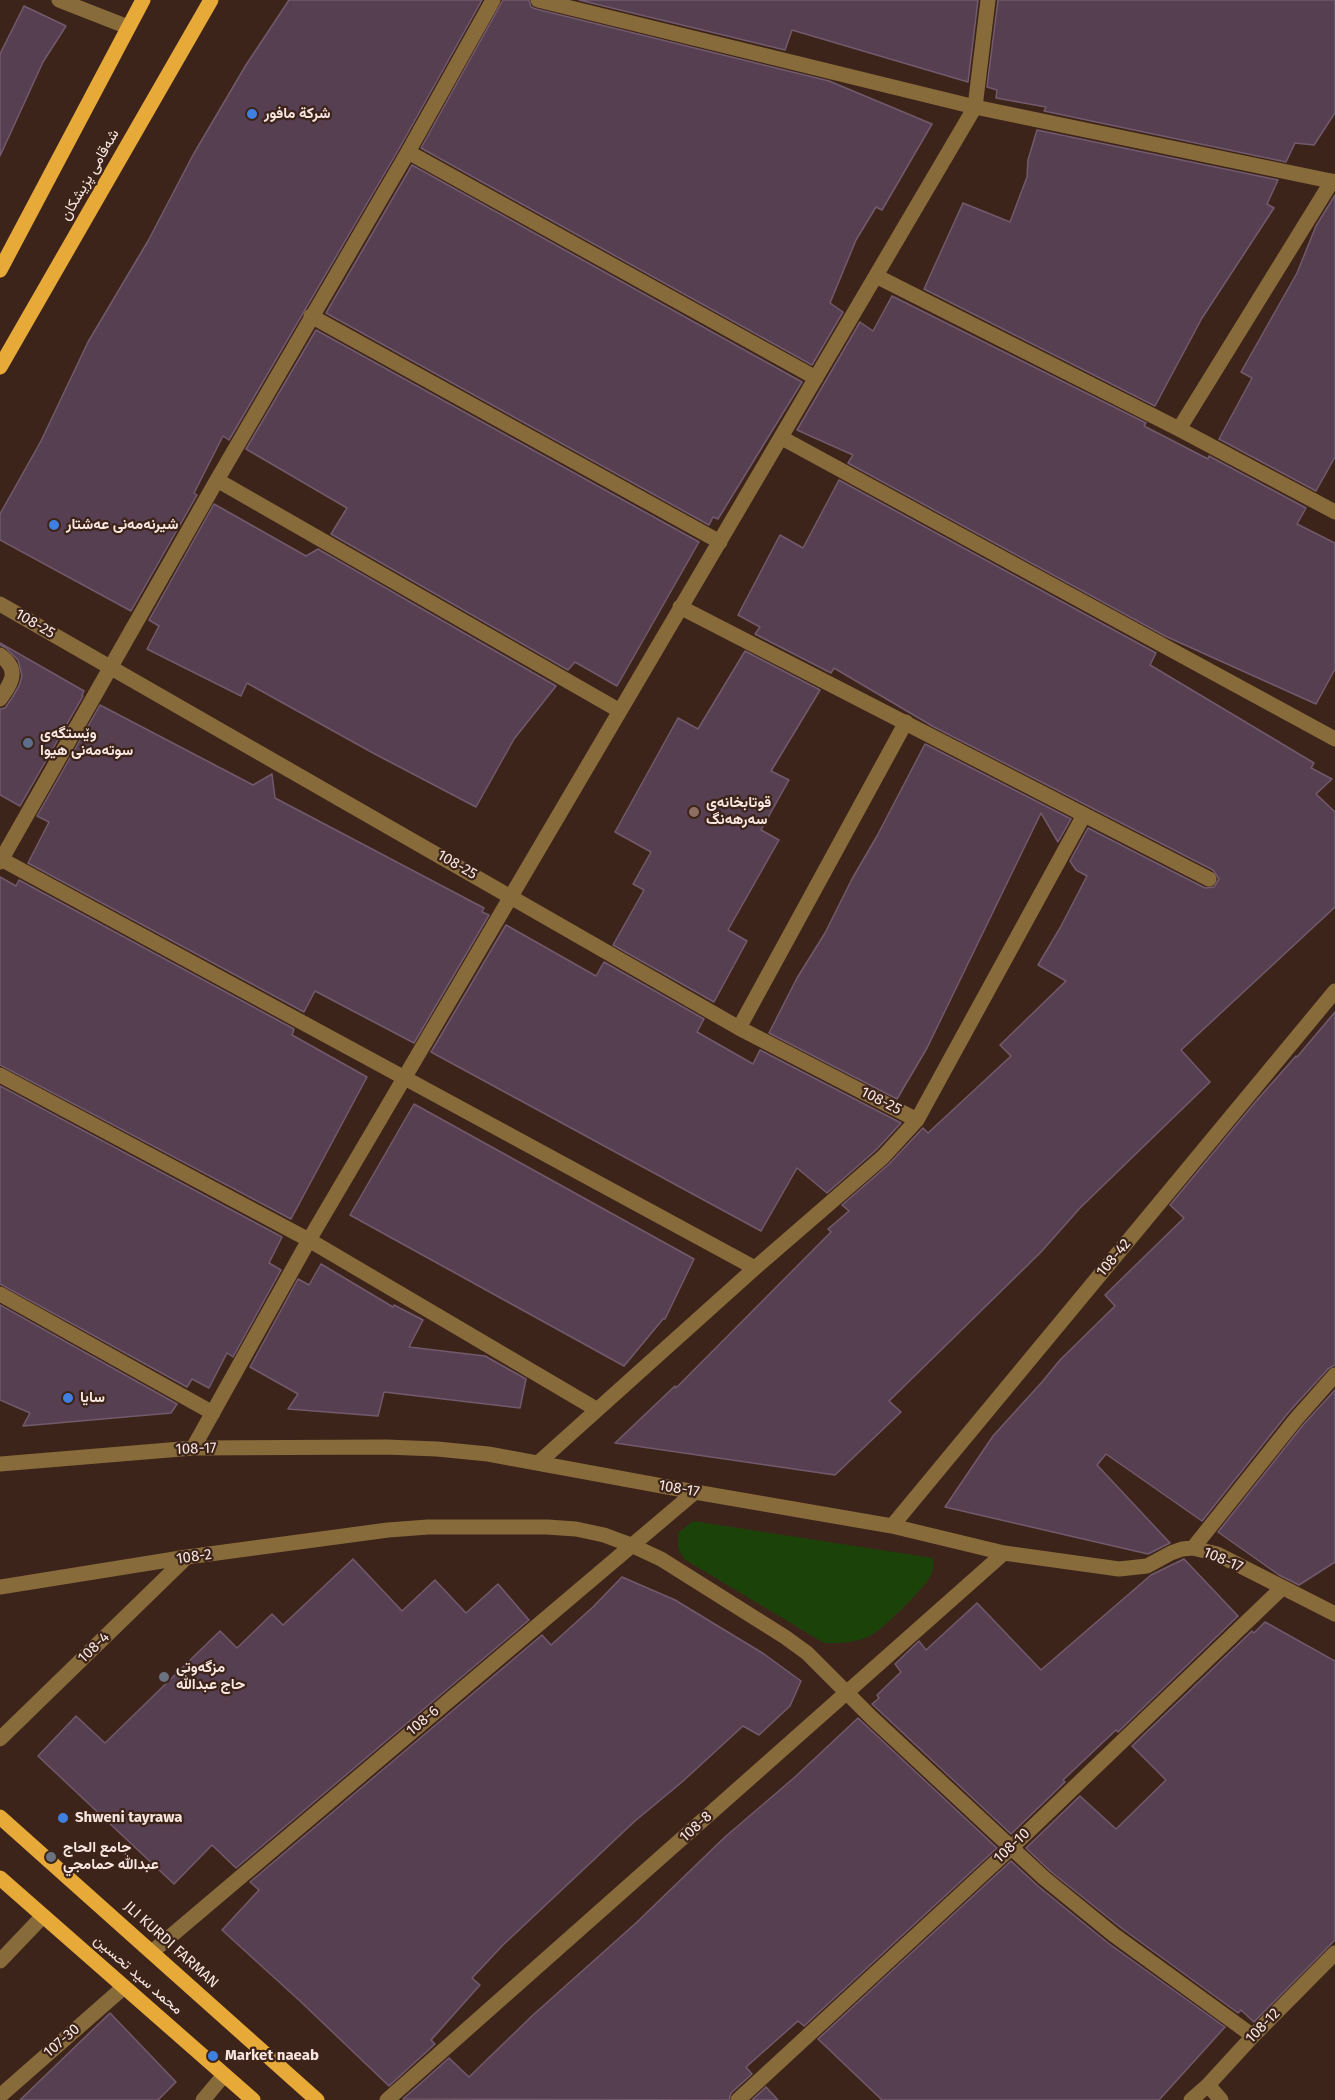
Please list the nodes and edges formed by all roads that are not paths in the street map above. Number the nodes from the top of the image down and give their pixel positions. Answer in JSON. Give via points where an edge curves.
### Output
{"nodes":[{"id":1,"x":59,"y":0,"type":"edge"},
{"id":2,"x":143,"y":0,"type":"edge"},
{"id":3,"x":211,"y":0,"type":"edge"},
{"id":4,"x":493,"y":0,"type":"edge"},
{"id":5,"x":538,"y":0,"type":"edge"},
{"id":6,"x":988,"y":0,"type":"edge"},
{"id":7,"x":128,"y":27,"type":"junction"},
{"id":8,"x":975,"y":107,"type":"junction"},
{"id":9,"x":408,"y":152,"type":"junction"},
{"id":10,"x":1334,"y":182,"type":"edge"},
{"id":11,"x":0,"y":270,"type":"edge"},
{"id":12,"x":876,"y":276,"type":"junction"},
{"id":13,"x":311,"y":316,"type":"junction"},
{"id":14,"x":0,"y":367,"type":"edge"},
{"id":15,"x":816,"y":378,"type":"junction"},
{"id":16,"x":1179,"y":429,"type":"junction"},
{"id":17,"x":782,"y":438,"type":"junction"},
{"id":18,"x":217,"y":480,"type":"junction"},
{"id":19,"x":1335,"y":512,"type":"edge"},
{"id":20,"x":720,"y":542,"type":"junction"},
{"id":21,"x":0,"y":603,"type":"edge"},
{"id":22,"x":680,"y":607,"type":"junction"},
{"id":23,"x":0,"y":655,"type":"edge"},
{"id":24,"x":110,"y":667,"type":"junction"},
{"id":25,"x":0,"y":699,"type":"edge"},
{"id":26,"x":620,"y":711,"type":"junction"},
{"id":27,"x":906,"y":722,"type":"junction"},
{"id":28,"x":1335,"y":739,"type":"edge"},
{"id":29,"x":1084,"y":815,"type":"junction"},
{"id":30,"x":1,"y":860,"type":"edge"},
{"id":31,"x":1209,"y":879,"type":"dead end"},
{"id":32,"x":511,"y":896,"type":"junction"},
{"id":33,"x":1335,"y":991,"type":"edge"},
{"id":34,"x":739,"y":1028,"type":"junction"},
{"id":35,"x":0,"y":1075,"type":"edge"},
{"id":36,"x":406,"y":1078,"type":"junction"},
{"id":37,"x":917,"y":1120,"type":"junction"},
{"id":38,"x":309,"y":1240,"type":"junction"},
{"id":39,"x":755,"y":1268,"type":"junction"},
{"id":40,"x":0,"y":1294,"type":"edge"},
{"id":41,"x":1335,"y":1375,"type":"edge"},
{"id":42,"x":596,"y":1409,"type":"junction"},
{"id":43,"x":213,"y":1413,"type":"junction"},
{"id":44,"x":193,"y":1448,"type":"junction"},
{"id":45,"x":538,"y":1463,"type":"junction"},
{"id":46,"x":0,"y":1464,"type":"edge"},
{"id":47,"x":695,"y":1492,"type":"junction"},
{"id":48,"x":892,"y":1526,"type":"junction"},
{"id":49,"x":631,"y":1545,"type":"junction"},
{"id":50,"x":1193,"y":1548,"type":"junction"},
{"id":51,"x":1004,"y":1552,"type":"junction"},
{"id":52,"x":187,"y":1557,"type":"junction"},
{"id":53,"x":0,"y":1587,"type":"edge"},
{"id":54,"x":1282,"y":1587,"type":"junction"},
{"id":55,"x":1335,"y":1614,"type":"edge"},
{"id":56,"x":847,"y":1693,"type":"junction"},
{"id":57,"x":0,"y":1739,"type":"edge"},
{"id":58,"x":0,"y":1817,"type":"edge"},
{"id":59,"x":1011,"y":1848,"type":"junction"},
{"id":60,"x":0,"y":1878,"type":"edge"},
{"id":61,"x":43,"y":1916,"type":"junction"},
{"id":62,"x":152,"y":1952,"type":"junction"},
{"id":63,"x":1335,"y":1953,"type":"edge"},
{"id":64,"x":0,"y":1961,"type":"edge"},
{"id":65,"x":124,"y":1987,"type":"junction"},
{"id":66,"x":1253,"y":2036,"type":"junction"},
{"id":67,"x":224,"y":2075,"type":"junction"},
{"id":68,"x":1208,"y":2085,"type":"junction"},
{"id":69,"x":0,"y":2096,"type":"edge"},
{"id":70,"x":203,"y":2100,"type":"edge"},
{"id":71,"x":253,"y":2100,"type":"edge"},
{"id":72,"x":317,"y":2100,"type":"edge"},
{"id":73,"x":387,"y":2100,"type":"edge"},
{"id":74,"x":738,"y":2100,"type":"edge"},
{"id":75,"x":1191,"y":2100,"type":"edge"},
{"id":76,"x":1221,"y":2100,"type":"edge"}],
"edges":[{"from":1,"to":7,"type":"street"},
{"from":2,"to":7,"type":"main road"},
{"from":3,"to":14,"type":"main road","name":"شەقامی پزیشکان"},
{"from":4,"to":9,"type":"street"},
{"from":5,"to":8,"type":"street"},
{"from":6,"to":8,"type":"street"},
{"from":7,"to":11,"type":"main road"},
{"from":8,"to":10,"type":"street"},
{"from":8,"to":12,"type":"street"},
{"from":9,"to":13,"type":"street"},
{"from":9,"to":15,"type":"street"},
{"from":10,"to":16,"type":"street"},
{"from":12,"to":15,"type":"street"},
{"from":12,"to":16,"type":"street"},
{"from":13,"to":18,"type":"street"},
{"from":13,"to":20,"type":"street"},
{"from":15,"to":17,"type":"street"},
{"from":16,"to":19,"type":"street"},
{"from":17,"to":20,"type":"street"},
{"from":17,"to":28,"type":"street"},
{"from":18,"to":24,"type":"street"},
{"from":18,"to":26,"type":"street"},
{"from":20,"to":22,"type":"street"},
{"from":21,"to":24,"type":"street","name":"108-25"},
{"from":22,"to":26,"type":"street"},
{"from":22,"to":27,"type":"street"},
{"from":23,"to":25,"type":"street","via":[[11,668],[12,682]]},
{"from":24,"to":30,"type":"street"},
{"from":24,"to":32,"type":"street","name":"108-25"},
{"from":26,"to":32,"type":"street"},
{"from":27,"to":29,"type":"street"},
{"from":27,"to":34,"type":"street"},
{"from":29,"to":31,"type":"street"},
{"from":29,"to":37,"type":"street"},
{"from":30,"to":36,"type":"street"},
{"from":32,"to":34,"type":"street","name":"108-25"},
{"from":32,"to":36,"type":"street"},
{"from":33,"to":48,"type":"street","name":"108-42"},
{"from":34,"to":37,"type":"street","name":"108-25"},
{"from":35,"to":38,"type":"street"},
{"from":36,"to":38,"type":"street"},
{"from":36,"to":39,"type":"street"},
{"from":37,"to":39,"type":"street","via":[[883,1157]]},
{"from":38,"to":42,"type":"street"},
{"from":38,"to":43,"type":"street"},
{"from":39,"to":42,"type":"street"},
{"from":40,"to":43,"type":"street"},
{"from":41,"to":50,"type":"street"},
{"from":42,"to":45,"type":"street"},
{"from":43,"to":44,"type":"street"},
{"from":44,"to":45,"type":"street","name":"108-17","via":[[427,1448]]},
{"from":44,"to":46,"type":"street","name":"108-17"},
{"from":45,"to":47,"type":"street","name":"108-17"},
{"from":47,"to":48,"type":"street","name":"108-17"},
{"from":47,"to":49,"type":"street","name":"108-6"},
{"from":48,"to":51,"type":"street","name":"108-17"},
{"from":49,"to":52,"type":"street","name":"108-2","via":[[576,1529],[468,1525],[388,1530]]},
{"from":49,"to":56,"type":"street","name":"108-2","via":[[662,1559],[785,1637]]},
{"from":49,"to":62,"type":"street","name":"108-6"},
{"from":50,"to":51,"type":"street","name":"108-17","via":[[1171,1553],[1147,1566],[1119,1569]]},
{"from":50,"to":54,"type":"street","name":"108-17","via":[[1217,1554]]},
{"from":51,"to":56,"type":"street","name":"108-8"},
{"from":52,"to":53,"type":"street","name":"108-2"},
{"from":52,"to":57,"type":"street","name":"108-4"},
{"from":54,"to":55,"type":"street","name":"108-17"},
{"from":54,"to":59,"type":"street","name":"108-10"},
{"from":56,"to":59,"type":"street","name":"108-2"},
{"from":56,"to":73,"type":"street","name":"108-8"},
{"from":58,"to":62,"type":"main road","name":"JLI KURDI FARMAN"},
{"from":59,"to":66,"type":"street","name":"108-2","via":[[1078,1907]]},
{"from":59,"to":74,"type":"street","name":"108-10"},
{"from":60,"to":61,"type":"main road","name":"محمد سید تحسین"},
{"from":61,"to":64,"type":"street"},
{"from":61,"to":65,"type":"main road","name":"محمد سید تحسین"},
{"from":62,"to":72,"type":"main road","name":"JLI KURDI FARMAN"},
{"from":63,"to":66,"type":"street","name":"108-12"},
{"from":65,"to":67,"type":"main road","name":"محمد سید تحسین"},
{"from":65,"to":69,"type":"street","name":"107-30"},
{"from":66,"to":68,"type":"street","name":"108-12"},
{"from":67,"to":70,"type":"street"},
{"from":67,"to":71,"type":"main road","name":"محمد سید تحسین"},
{"from":68,"to":75,"type":"street","name":"108-12"},
{"from":68,"to":76,"type":"street"}]}
